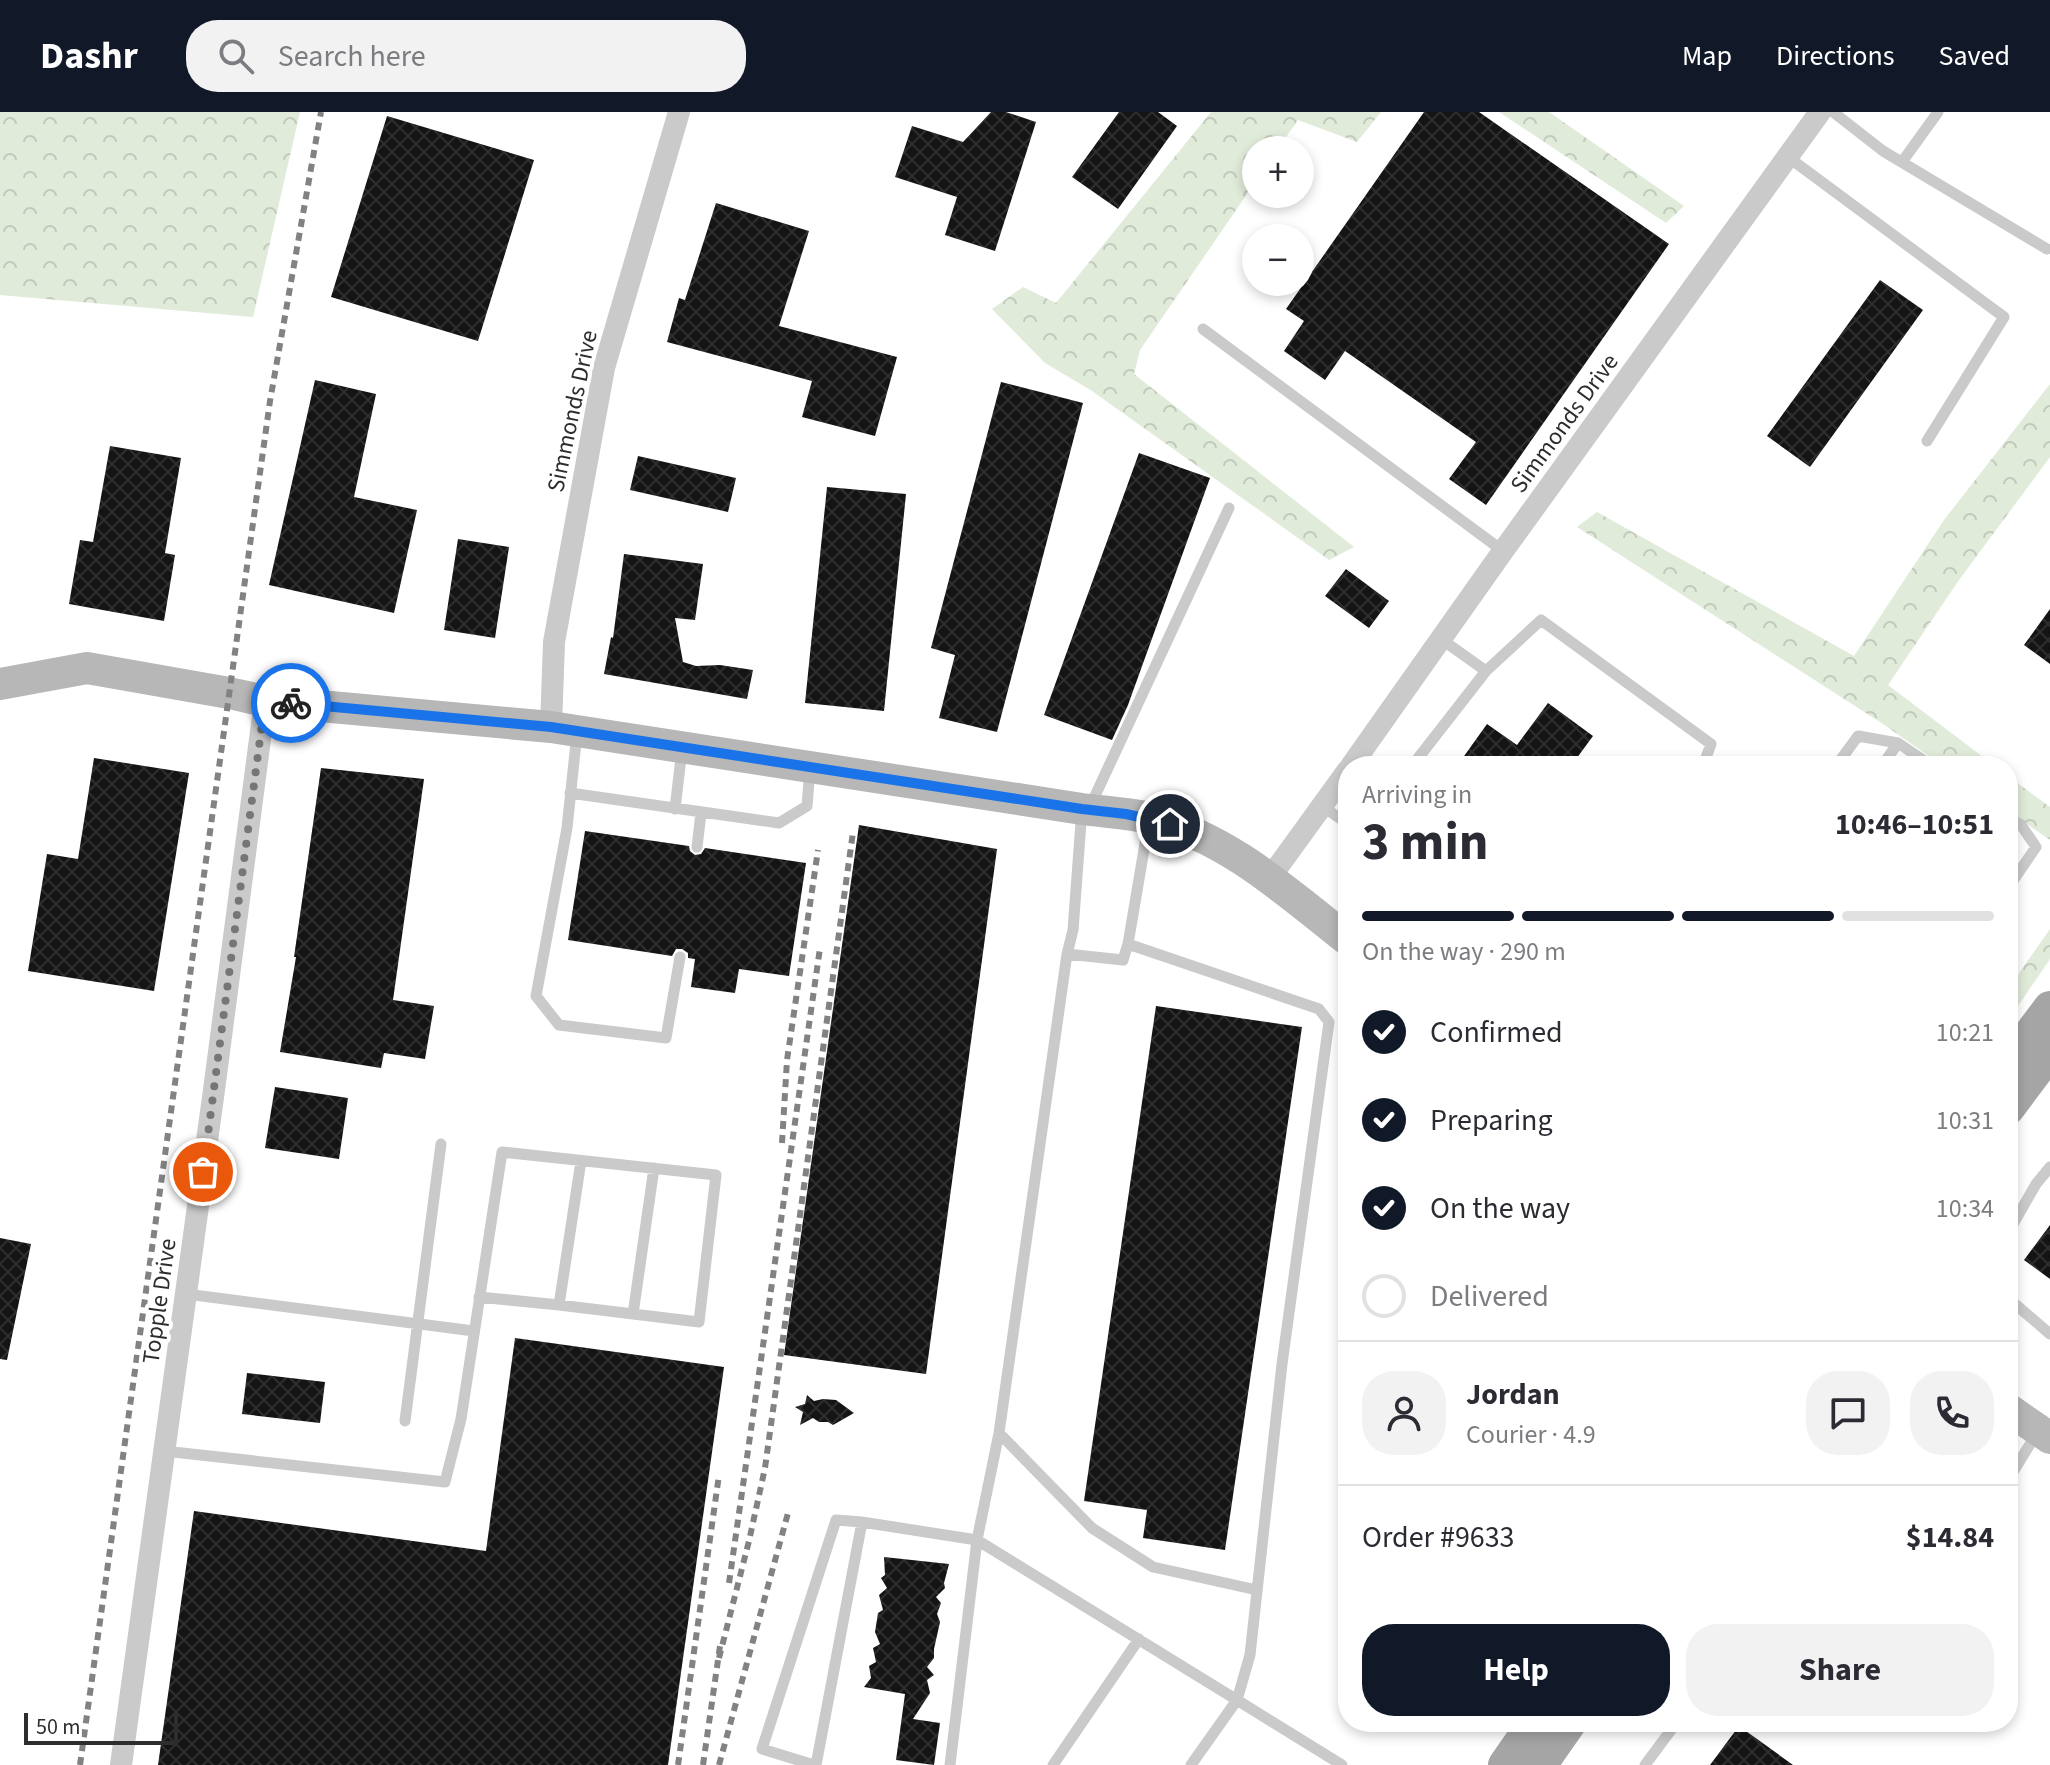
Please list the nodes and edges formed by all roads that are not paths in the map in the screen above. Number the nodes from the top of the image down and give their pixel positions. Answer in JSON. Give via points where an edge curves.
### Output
{"nodes":[{"id":1,"x":679,"y":112,"type":"edge"},
{"id":2,"x":1820,"y":112,"type":"edge"},
{"id":3,"x":1833,"y":112,"type":"edge"},
{"id":4,"x":1938,"y":112,"type":"edge"},
{"id":5,"x":1788,"y":157,"type":"junction"},
{"id":6,"x":1902,"y":162,"type":"junction"},
{"id":7,"x":2047,"y":249,"type":"dead end"},
{"id":8,"x":1203,"y":329,"type":"dead end"},
{"id":9,"x":1927,"y":441,"type":"dead end"},
{"id":10,"x":1229,"y":508,"type":"dead end"},
{"id":11,"x":1503,"y":551,"type":"junction"},
{"id":12,"x":1441,"y":639,"type":"junction"},
{"id":13,"x":1486,"y":671,"type":"junction"},
{"id":14,"x":0,"y":684,"type":"edge"},
{"id":15,"x":265,"y":701,"type":"junction"},
{"id":16,"x":564,"y":730,"type":"junction"},
{"id":17,"x":1898,"y":743,"type":"junction"},
{"id":18,"x":682,"y":748,"type":"junction"},
{"id":19,"x":1358,"y":756,"type":"edge"},
{"id":20,"x":1420,"y":756,"type":"edge"},
{"id":21,"x":1707,"y":756,"type":"edge"},
{"id":22,"x":1843,"y":756,"type":"edge"},
{"id":23,"x":1889,"y":756,"type":"edge"},
{"id":24,"x":1917,"y":756,"type":"edge"},
{"id":25,"x":810,"y":768,"type":"junction"},
{"id":26,"x":1338,"y":783,"type":"edge"},
{"id":27,"x":570,"y":793,"type":"junction"},
{"id":28,"x":1322,"y":806,"type":"junction"},
{"id":29,"x":675,"y":809,"type":"junction"},
{"id":30,"x":1082,"y":809,"type":"junction"},
{"id":31,"x":701,"y":813,"type":"junction"},
{"id":32,"x":1338,"y":817,"type":"edge"},
{"id":33,"x":1150,"y":818,"type":"junction"},
{"id":34,"x":2018,"y":823,"type":"edge"},
{"id":35,"x":697,"y":847,"type":"dead end"},
{"id":36,"x":2018,"y":873,"type":"edge"},
{"id":37,"x":1269,"y":879,"type":"junction"},
{"id":38,"x":1338,"y":932,"type":"edge"},
{"id":39,"x":1128,"y":944,"type":"junction"},
{"id":40,"x":1067,"y":954,"type":"junction"},
{"id":41,"x":680,"y":957,"type":"dead end"},
{"id":42,"x":2050,"y":1008,"type":"edge"},
{"id":43,"x":2018,"y":1051,"type":"edge"},
{"id":44,"x":2050,"y":1052,"type":"edge"},
{"id":45,"x":2018,"y":1095,"type":"edge"},
{"id":46,"x":441,"y":1144,"type":"dead end"},
{"id":47,"x":581,"y":1161,"type":"junction"},
{"id":48,"x":2050,"y":1167,"type":"edge"},
{"id":49,"x":654,"y":1168,"type":"junction"},
{"id":50,"x":2018,"y":1216,"type":"edge"},
{"id":51,"x":186,"y":1294,"type":"junction"},
{"id":52,"x":479,"y":1297,"type":"junction"},
{"id":53,"x":559,"y":1305,"type":"junction"},
{"id":54,"x":2018,"y":1307,"type":"edge"},
{"id":55,"x":633,"y":1314,"type":"junction"},
{"id":56,"x":417,"y":1324,"type":"junction"},
{"id":57,"x":474,"y":1331,"type":"junction"},
{"id":58,"x":2050,"y":1334,"type":"edge"},
{"id":59,"x":2018,"y":1416,"type":"edge"},
{"id":60,"x":405,"y":1421,"type":"dead end"},
{"id":61,"x":999,"y":1433,"type":"junction"},
{"id":62,"x":2044,"y":1434,"type":"edge"},
{"id":63,"x":164,"y":1451,"type":"junction"},
{"id":64,"x":2018,"y":1467,"type":"edge"},
{"id":65,"x":862,"y":1522,"type":"junction"},
{"id":66,"x":977,"y":1540,"type":"junction"},
{"id":67,"x":1257,"y":1590,"type":"junction"},
{"id":68,"x":1139,"y":1639,"type":"junction"},
{"id":69,"x":1237,"y":1700,"type":"junction"},
{"id":70,"x":1528,"y":1732,"type":"edge"},
{"id":71,"x":1563,"y":1732,"type":"edge"},
{"id":72,"x":1670,"y":1732,"type":"edge"},
{"id":73,"x":121,"y":1765,"type":"edge"},
{"id":74,"x":815,"y":1765,"type":"edge"},
{"id":75,"x":950,"y":1765,"type":"edge"},
{"id":76,"x":1053,"y":1765,"type":"edge"},
{"id":77,"x":1191,"y":1765,"type":"edge"},
{"id":78,"x":1342,"y":1765,"type":"edge"},
{"id":79,"x":1505,"y":1765,"type":"edge"},
{"id":80,"x":1540,"y":1765,"type":"edge"},
{"id":81,"x":1645,"y":1765,"type":"edge"}],
"edges":[{"from":1,"to":16,"type":"street","name":"Simmonds Drive","via":[[604,368],[554,642]]},
{"from":2,"to":5,"type":"street","name":"Simmonds Drive"},
{"from":3,"to":6,"type":"lane"},
{"from":4,"to":6,"type":"lane"},
{"from":5,"to":9,"type":"lane","via":[[2004,317]]},
{"from":5,"to":11,"type":"street","name":"Simmonds Drive"},
{"from":6,"to":7,"type":"lane"},
{"from":8,"to":11,"type":"lane"},
{"from":10,"to":30,"type":"lane","via":[[1094,798]]},
{"from":11,"to":12,"type":"street","name":"Simmonds Drive"},
{"from":12,"to":13,"type":"lane"},
{"from":12,"to":19,"type":"street","name":"Simmonds Drive"},
{"from":13,"to":20,"type":"lane"},
{"from":13,"to":21,"type":"lane","via":[[1541,620],[1711,744]]},
{"from":14,"to":15,"type":"street","via":[[87,668]]},
{"from":15,"to":16,"type":"street"},
{"from":15,"to":51,"type":"street","name":"Topple Drive"},
{"from":16,"to":18,"type":"street"},
{"from":16,"to":27,"type":"lane"},
{"from":17,"to":22,"type":"lane","via":[[1858,736]]},
{"from":17,"to":23,"type":"lane"},
{"from":17,"to":24,"type":"lane"},
{"from":18,"to":25,"type":"street"},
{"from":18,"to":29,"type":"lane"},
{"from":25,"to":30,"type":"street"},
{"from":25,"to":31,"type":"lane","via":[[807,806],[779,823]]},
{"from":26,"to":28,"type":"street","name":"Simmonds Drive"},
{"from":27,"to":29,"type":"lane"},
{"from":27,"to":41,"type":"lane","via":[[536,996],[559,1025],[666,1038]]},
{"from":28,"to":32,"type":"lane"},
{"from":28,"to":37,"type":"street","name":"Simmonds Drive"},
{"from":29,"to":31,"type":"lane"},
{"from":30,"to":33,"type":"street"},
{"from":30,"to":40,"type":"lane"},
{"from":31,"to":35,"type":"lane"},
{"from":33,"to":37,"type":"street","via":[[1203,838]]},
{"from":33,"to":39,"type":"lane"},
{"from":34,"to":36,"type":"lane","via":[[2036,847]]},
{"from":37,"to":38,"type":"street"},
{"from":39,"to":40,"type":"lane","via":[[1123,960]]},
{"from":39,"to":67,"type":"lane","via":[[1319,1009],[1329,1022]]},
{"from":40,"to":61,"type":"lane"},
{"from":42,"to":43,"type":"main road"},
{"from":44,"to":45,"type":"main road"},
{"from":46,"to":56,"type":"lane"},
{"from":47,"to":49,"type":"lane"},
{"from":47,"to":52,"type":"lane","via":[[502,1152]]},
{"from":47,"to":53,"type":"lane"},
{"from":48,"to":50,"type":"lane"},
{"from":49,"to":55,"type":"lane"},
{"from":49,"to":55,"type":"lane","via":[[716,1175],[699,1322]]},
{"from":51,"to":56,"type":"lane"},
{"from":51,"to":63,"type":"street","name":"Topple Drive"},
{"from":52,"to":53,"type":"lane"},
{"from":52,"to":57,"type":"lane"},
{"from":53,"to":55,"type":"lane"},
{"from":54,"to":58,"type":"lane"},
{"from":56,"to":57,"type":"lane"},
{"from":56,"to":60,"type":"lane"},
{"from":57,"to":63,"type":"lane","via":[[445,1482]]},
{"from":59,"to":62,"type":"street"},
{"from":61,"to":66,"type":"lane"},
{"from":61,"to":67,"type":"lane","via":[[1092,1528],[1153,1567]]},
{"from":62,"to":64,"type":"lane"},
{"from":63,"to":73,"type":"street","name":"Topple Drive"},
{"from":65,"to":66,"type":"lane"},
{"from":65,"to":74,"type":"lane"},
{"from":65,"to":74,"type":"lane","via":[[836,1520],[762,1749]]},
{"from":66,"to":68,"type":"lane"},
{"from":66,"to":75,"type":"lane"},
{"from":67,"to":69,"type":"lane","via":[[1250,1655]]},
{"from":68,"to":69,"type":"lane"},
{"from":68,"to":76,"type":"lane"},
{"from":69,"to":77,"type":"lane"},
{"from":69,"to":78,"type":"lane"},
{"from":70,"to":79,"type":"main road"},
{"from":71,"to":80,"type":"main road"},
{"from":72,"to":81,"type":"lane"}]}
